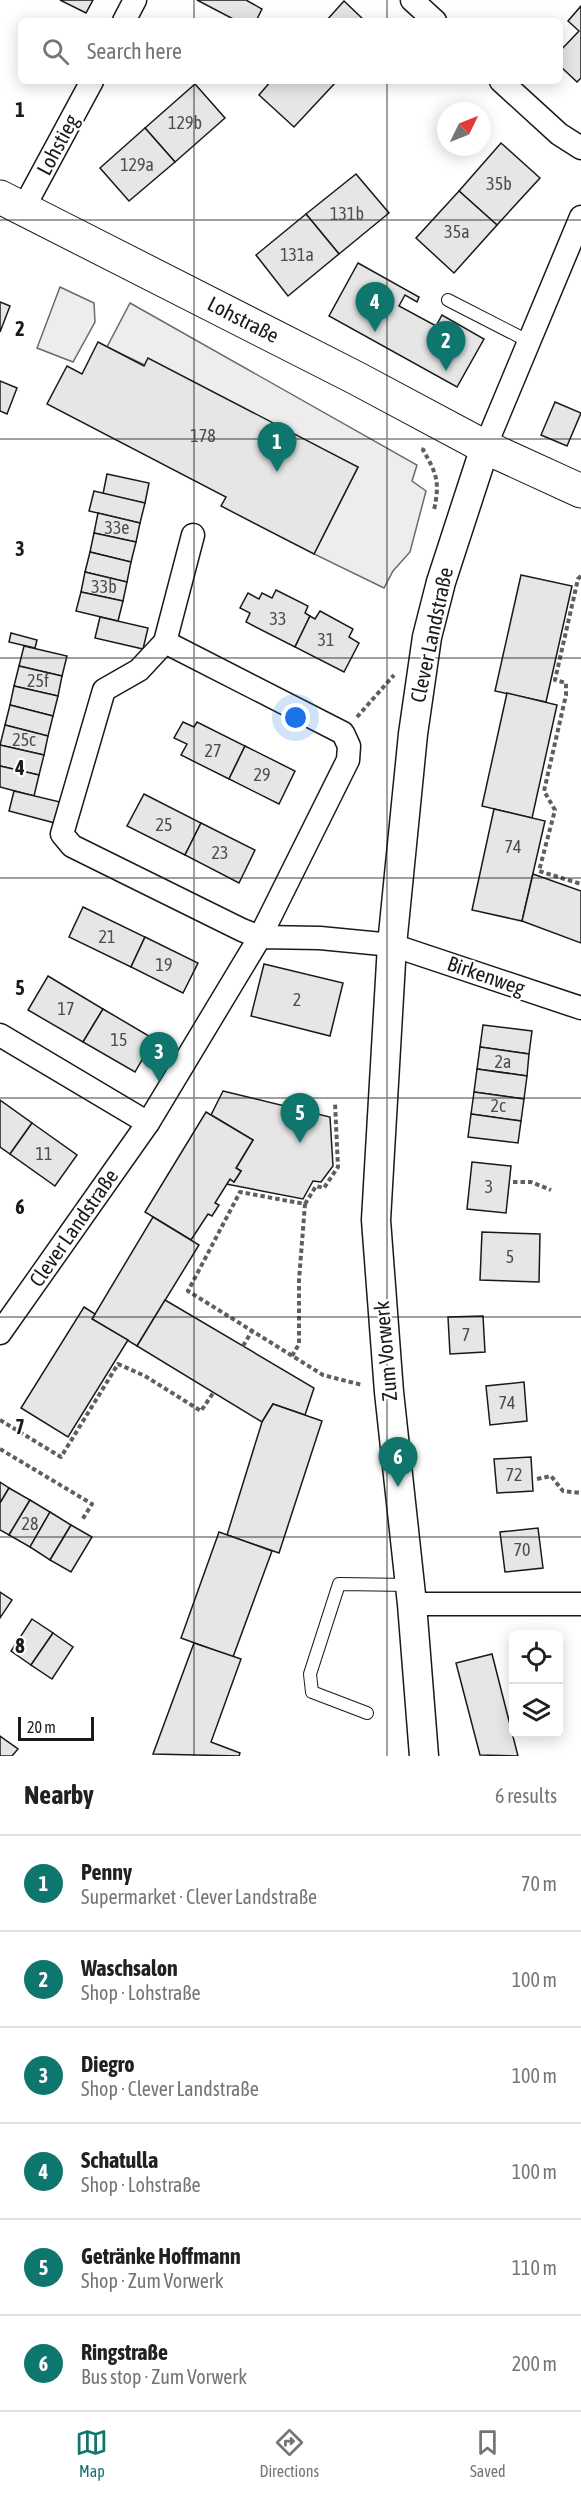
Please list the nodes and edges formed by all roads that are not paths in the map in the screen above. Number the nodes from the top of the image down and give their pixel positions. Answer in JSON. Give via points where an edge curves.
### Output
{"nodes":[{"id":1,"x":135,"y":0,"type":"edge"},
{"id":2,"x":412,"y":0,"type":"edge"},
{"id":3,"x":126,"y":18,"type":"edge"},
{"id":4,"x":432,"y":18,"type":"edge"},
{"id":5,"x":90,"y":84,"type":"edge"},
{"id":6,"x":504,"y":84,"type":"edge"},
{"id":7,"x":581,"y":148,"type":"edge"},
{"id":8,"x":12,"y":203,"type":"edge"},
{"id":9,"x":581,"y":217,"type":"edge"},
{"id":10,"x":448,"y":300,"type":"dead end"},
{"id":11,"x":528,"y":341,"type":"junction"},
{"id":12,"x":485,"y":447,"type":"junction"},
{"id":13,"x":581,"y":491,"type":"edge"},
{"id":14,"x":193,"y":535,"type":"dead end"},
{"id":15,"x":165,"y":642,"type":"junction"},
{"id":16,"x":260,"y":937,"type":"junction"},
{"id":17,"x":392,"y":945,"type":"junction"},
{"id":18,"x":581,"y":1008,"type":"edge"},
{"id":19,"x":0,"y":1035,"type":"edge"},
{"id":20,"x":148,"y":1123,"type":"junction"},
{"id":21,"x":0,"y":1333,"type":"edge"},
{"id":22,"x":411,"y":1594,"type":"junction"},
{"id":23,"x":581,"y":1604,"type":"edge"},
{"id":24,"x":367,"y":1713,"type":"dead end"},
{"id":25,"x":424,"y":1756,"type":"edge"}],
"edges":[{"from":1,"to":3,"type":"street"},
{"from":2,"to":4,"type":"street"},
{"from":5,"to":8,"type":"street","name":"Lohstieg"},
{"from":6,"to":7,"type":"street","via":[[559,134]]},
{"from":8,"to":12,"type":"main road","name":"Lohstraße"},
{"from":9,"to":11,"type":"street","name":"Clever Landstraße"},
{"from":10,"to":11,"type":"lane"},
{"from":11,"to":12,"type":"street","name":"Clever Landstraße"},
{"from":12,"to":13,"type":"main road","name":"Lohstraße"},
{"from":12,"to":17,"type":"street","name":"Clever Landstraße","via":[[427,637]]},
{"from":14,"to":15,"type":"street"},
{"from":15,"to":16,"type":"street","name":"Clever Landstraße","via":[[343,733],[349,746],[348,760]]},
{"from":15,"to":16,"type":"street","via":[[138,670],[104,690],[62,834],[72,846]]},
{"from":16,"to":17,"type":"street"},
{"from":16,"to":20,"type":"street","name":"Clever Landstraße"},
{"from":17,"to":18,"type":"street","name":"Birkenweg"},
{"from":17,"to":22,"type":"street","name":"Zum Vorwerk","via":[[376,1220],[389,1392]]},
{"from":19,"to":20,"type":"street"},
{"from":20,"to":21,"type":"street","name":"Clever Landstraße"},
{"from":22,"to":23,"type":"street"},
{"from":22,"to":24,"type":"lane","via":[[339,1584],[310,1674],[312,1692]]},
{"from":22,"to":25,"type":"street","name":"Zum Vorwerk"}]}
